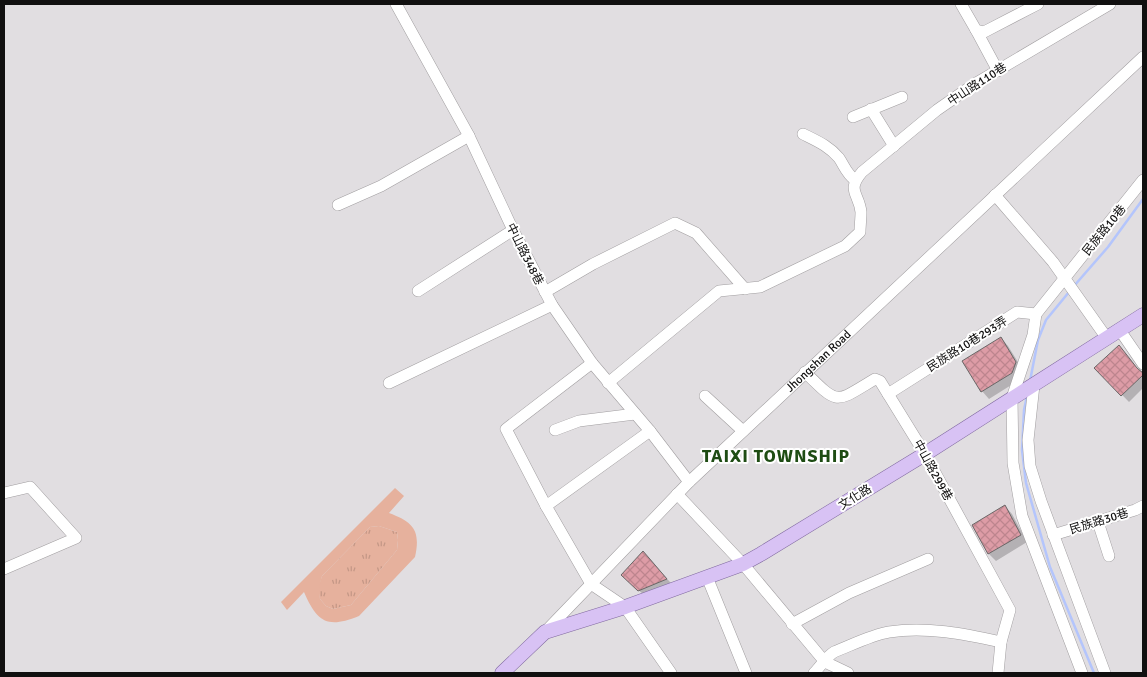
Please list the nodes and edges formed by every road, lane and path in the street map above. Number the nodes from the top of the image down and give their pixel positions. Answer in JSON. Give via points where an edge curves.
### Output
{"nodes":[{"id":1,"x":396,"y":4,"type":"edge"},
{"id":2,"x":961,"y":4,"type":"edge"},
{"id":3,"x":1038,"y":4,"type":"edge"},
{"id":4,"x":1110,"y":4,"type":"edge"},
{"id":5,"x":980,"y":31,"type":"junction"},
{"id":6,"x":1143,"y":57,"type":"edge"},
{"id":7,"x":998,"y":71,"type":"junction"},
{"id":8,"x":902,"y":97,"type":"dead end"},
{"id":9,"x":871,"y":109,"type":"junction"},
{"id":10,"x":853,"y":117,"type":"dead end"},
{"id":11,"x":803,"y":134,"type":"dead end"},
{"id":12,"x":469,"y":136,"type":"junction"},
{"id":13,"x":894,"y":146,"type":"junction"},
{"id":14,"x":855,"y":180,"type":"junction"},
{"id":15,"x":1143,"y":180,"type":"edge"},
{"id":16,"x":995,"y":195,"type":"junction"},
{"id":17,"x":338,"y":205,"type":"dead end"},
{"id":18,"x":513,"y":230,"type":"junction"},
{"id":19,"x":1064,"y":280,"type":"junction"},
{"id":20,"x":746,"y":289,"type":"junction"},
{"id":21,"x":418,"y":291,"type":"dead end"},
{"id":22,"x":545,"y":292,"type":"junction"},
{"id":23,"x":552,"y":305,"type":"junction"},
{"id":24,"x":1036,"y":314,"type":"junction"},
{"id":25,"x":1143,"y":315,"type":"edge"},
{"id":26,"x":1119,"y":330,"type":"junction"},
{"id":27,"x":1106,"y":337,"type":"junction"},
{"id":28,"x":592,"y":363,"type":"junction"},
{"id":29,"x":1143,"y":364,"type":"edge"},
{"id":30,"x":805,"y":372,"type":"junction"},
{"id":31,"x":389,"y":383,"type":"dead end"},
{"id":32,"x":608,"y":383,"type":"junction"},
{"id":33,"x":1030,"y":387,"type":"junction"},
{"id":34,"x":888,"y":394,"type":"junction"},
{"id":35,"x":705,"y":396,"type":"dead end"},
{"id":36,"x":1012,"y":398,"type":"junction"},
{"id":37,"x":635,"y":414,"type":"junction"},
{"id":38,"x":555,"y":430,"type":"dead end"},
{"id":39,"x":650,"y":430,"type":"junction"},
{"id":40,"x":743,"y":431,"type":"junction"},
{"id":41,"x":925,"y":454,"type":"junction"},
{"id":42,"x":689,"y":482,"type":"junction"},
{"id":43,"x":4,"y":493,"type":"edge"},
{"id":44,"x":677,"y":494,"type":"junction"},
{"id":45,"x":546,"y":506,"type":"junction"},
{"id":46,"x":1143,"y":506,"type":"edge"},
{"id":47,"x":1098,"y":522,"type":"junction"},
{"id":48,"x":1053,"y":535,"type":"junction"},
{"id":49,"x":1109,"y":556,"type":"dead end"},
{"id":50,"x":928,"y":559,"type":"dead end"},
{"id":51,"x":743,"y":564,"type":"junction"},
{"id":52,"x":4,"y":569,"type":"edge"},
{"id":53,"x":707,"y":577,"type":"junction"},
{"id":54,"x":591,"y":584,"type":"junction"},
{"id":55,"x":626,"y":607,"type":"junction"},
{"id":56,"x":792,"y":624,"type":"junction"},
{"id":57,"x":545,"y":632,"type":"junction"},
{"id":58,"x":1001,"y":642,"type":"junction"},
{"id":59,"x":825,"y":662,"type":"junction"},
{"id":60,"x":502,"y":673,"type":"edge"},
{"id":61,"x":670,"y":673,"type":"edge"},
{"id":62,"x":746,"y":673,"type":"edge"},
{"id":63,"x":814,"y":673,"type":"edge"},
{"id":64,"x":848,"y":673,"type":"edge"},
{"id":65,"x":998,"y":673,"type":"edge"},
{"id":66,"x":1082,"y":673,"type":"edge"},
{"id":67,"x":1105,"y":673,"type":"edge"}],
"edges":[{"from":1,"to":12,"type":"street","name":"中山路348巷"},
{"from":2,"to":5,"type":"street"},
{"from":3,"to":5,"type":"street"},
{"from":4,"to":7,"type":"street","name":"中山路110巷"},
{"from":5,"to":7,"type":"street"},
{"from":6,"to":16,"type":"street","name":"Jhongshan Road"},
{"from":7,"to":13,"type":"street","name":"中山路110巷","via":[[937,110]]},
{"from":8,"to":9,"type":"street"},
{"from":9,"to":10,"type":"street"},
{"from":9,"to":13,"type":"street"},
{"from":11,"to":14,"type":"street","via":[[828,146],[847,174]]},
{"from":12,"to":17,"type":"street","via":[[381,186]]},
{"from":12,"to":18,"type":"street","name":"中山路348巷"},
{"from":13,"to":14,"type":"street","name":"中山路110巷"},
{"from":14,"to":20,"type":"street","via":[[853,187],[861,212],[860,232],[845,246],[760,287]]},
{"from":15,"to":19,"type":"street","name":"民族路10巷"},
{"from":16,"to":19,"type":"street"},
{"from":16,"to":30,"type":"street","name":"Jhongshan Road"},
{"from":18,"to":21,"type":"street"},
{"from":18,"to":22,"type":"street","name":"中山路348巷"},
{"from":19,"to":24,"type":"street"},
{"from":19,"to":27,"type":"street"},
{"from":20,"to":22,"type":"street","via":[[696,233],[675,223]]},
{"from":20,"to":32,"type":"street","via":[[719,291]]},
{"from":22,"to":23,"type":"street","name":"中山路348巷"},
{"from":23,"to":28,"type":"street","name":"中山路348巷"},
{"from":23,"to":31,"type":"street"},
{"from":24,"to":34,"type":"street","name":"民族路10巷293弄","via":[[1017,312]]},
{"from":24,"to":36,"type":"street","via":[[1033,335]]},
{"from":25,"to":26,"type":"main road","name":"文化路"},
{"from":26,"to":27,"type":"main road","name":"文化路"},
{"from":26,"to":29,"type":"street"},
{"from":27,"to":33,"type":"main road","name":"文化路"},
{"from":28,"to":32,"type":"street","name":"中山路348巷"},
{"from":28,"to":45,"type":"street","via":[[506,430]]},
{"from":30,"to":34,"type":"street","name":"中山路299巷","via":[[834,398],[844,398],[875,380],[880,381]]},
{"from":30,"to":40,"type":"street","name":"Jhongshan Road"},
{"from":32,"to":37,"type":"street","name":"中山路348巷"},
{"from":33,"to":36,"type":"main road","name":"文化路"},
{"from":33,"to":48,"type":"street","via":[[1030,466]]},
{"from":34,"to":41,"type":"street","name":"中山路299巷"},
{"from":35,"to":40,"type":"street"},
{"from":36,"to":41,"type":"main road","name":"文化路"},
{"from":36,"to":66,"type":"street","via":[[1013,463],[1022,516]]},
{"from":37,"to":38,"type":"street","via":[[579,421]]},
{"from":37,"to":39,"type":"street","name":"中山路348巷"},
{"from":39,"to":42,"type":"street","name":"中山路348巷"},
{"from":39,"to":45,"type":"street"},
{"from":40,"to":42,"type":"street","name":"Jhongshan Road"},
{"from":41,"to":51,"type":"main road","name":"文化路"},
{"from":41,"to":58,"type":"street","name":"中山路299巷","via":[[1010,610]]},
{"from":42,"to":44,"type":"street","name":"Jhongshan Road"},
{"from":43,"to":52,"type":"street","via":[[30,486],[76,538]]},
{"from":44,"to":51,"type":"street"},
{"from":44,"to":54,"type":"street","name":"Jhongshan Road"},
{"from":45,"to":54,"type":"street"},
{"from":46,"to":47,"type":"street","name":"民族路30巷"},
{"from":47,"to":48,"type":"street","name":"民族路30巷"},
{"from":47,"to":49,"type":"street"},
{"from":48,"to":67,"type":"street"},
{"from":50,"to":56,"type":"street","via":[[849,593]]},
{"from":51,"to":53,"type":"main road","name":"文化路"},
{"from":51,"to":56,"type":"street"},
{"from":53,"to":55,"type":"main road","name":"文化路"},
{"from":53,"to":62,"type":"street"},
{"from":54,"to":55,"type":"street"},
{"from":54,"to":57,"type":"street","name":"Jhongshan Road"},
{"from":55,"to":57,"type":"main road","name":"文化路"},
{"from":55,"to":61,"type":"street"},
{"from":56,"to":59,"type":"street"},
{"from":57,"to":60,"type":"main road","name":"Jhongshan Road"},
{"from":58,"to":59,"type":"street","via":[[962,633],[888,632],[834,652],[827,656]]},
{"from":58,"to":65,"type":"street","name":"中山路299巷"},
{"from":59,"to":63,"type":"street"},
{"from":59,"to":64,"type":"street"}]}
